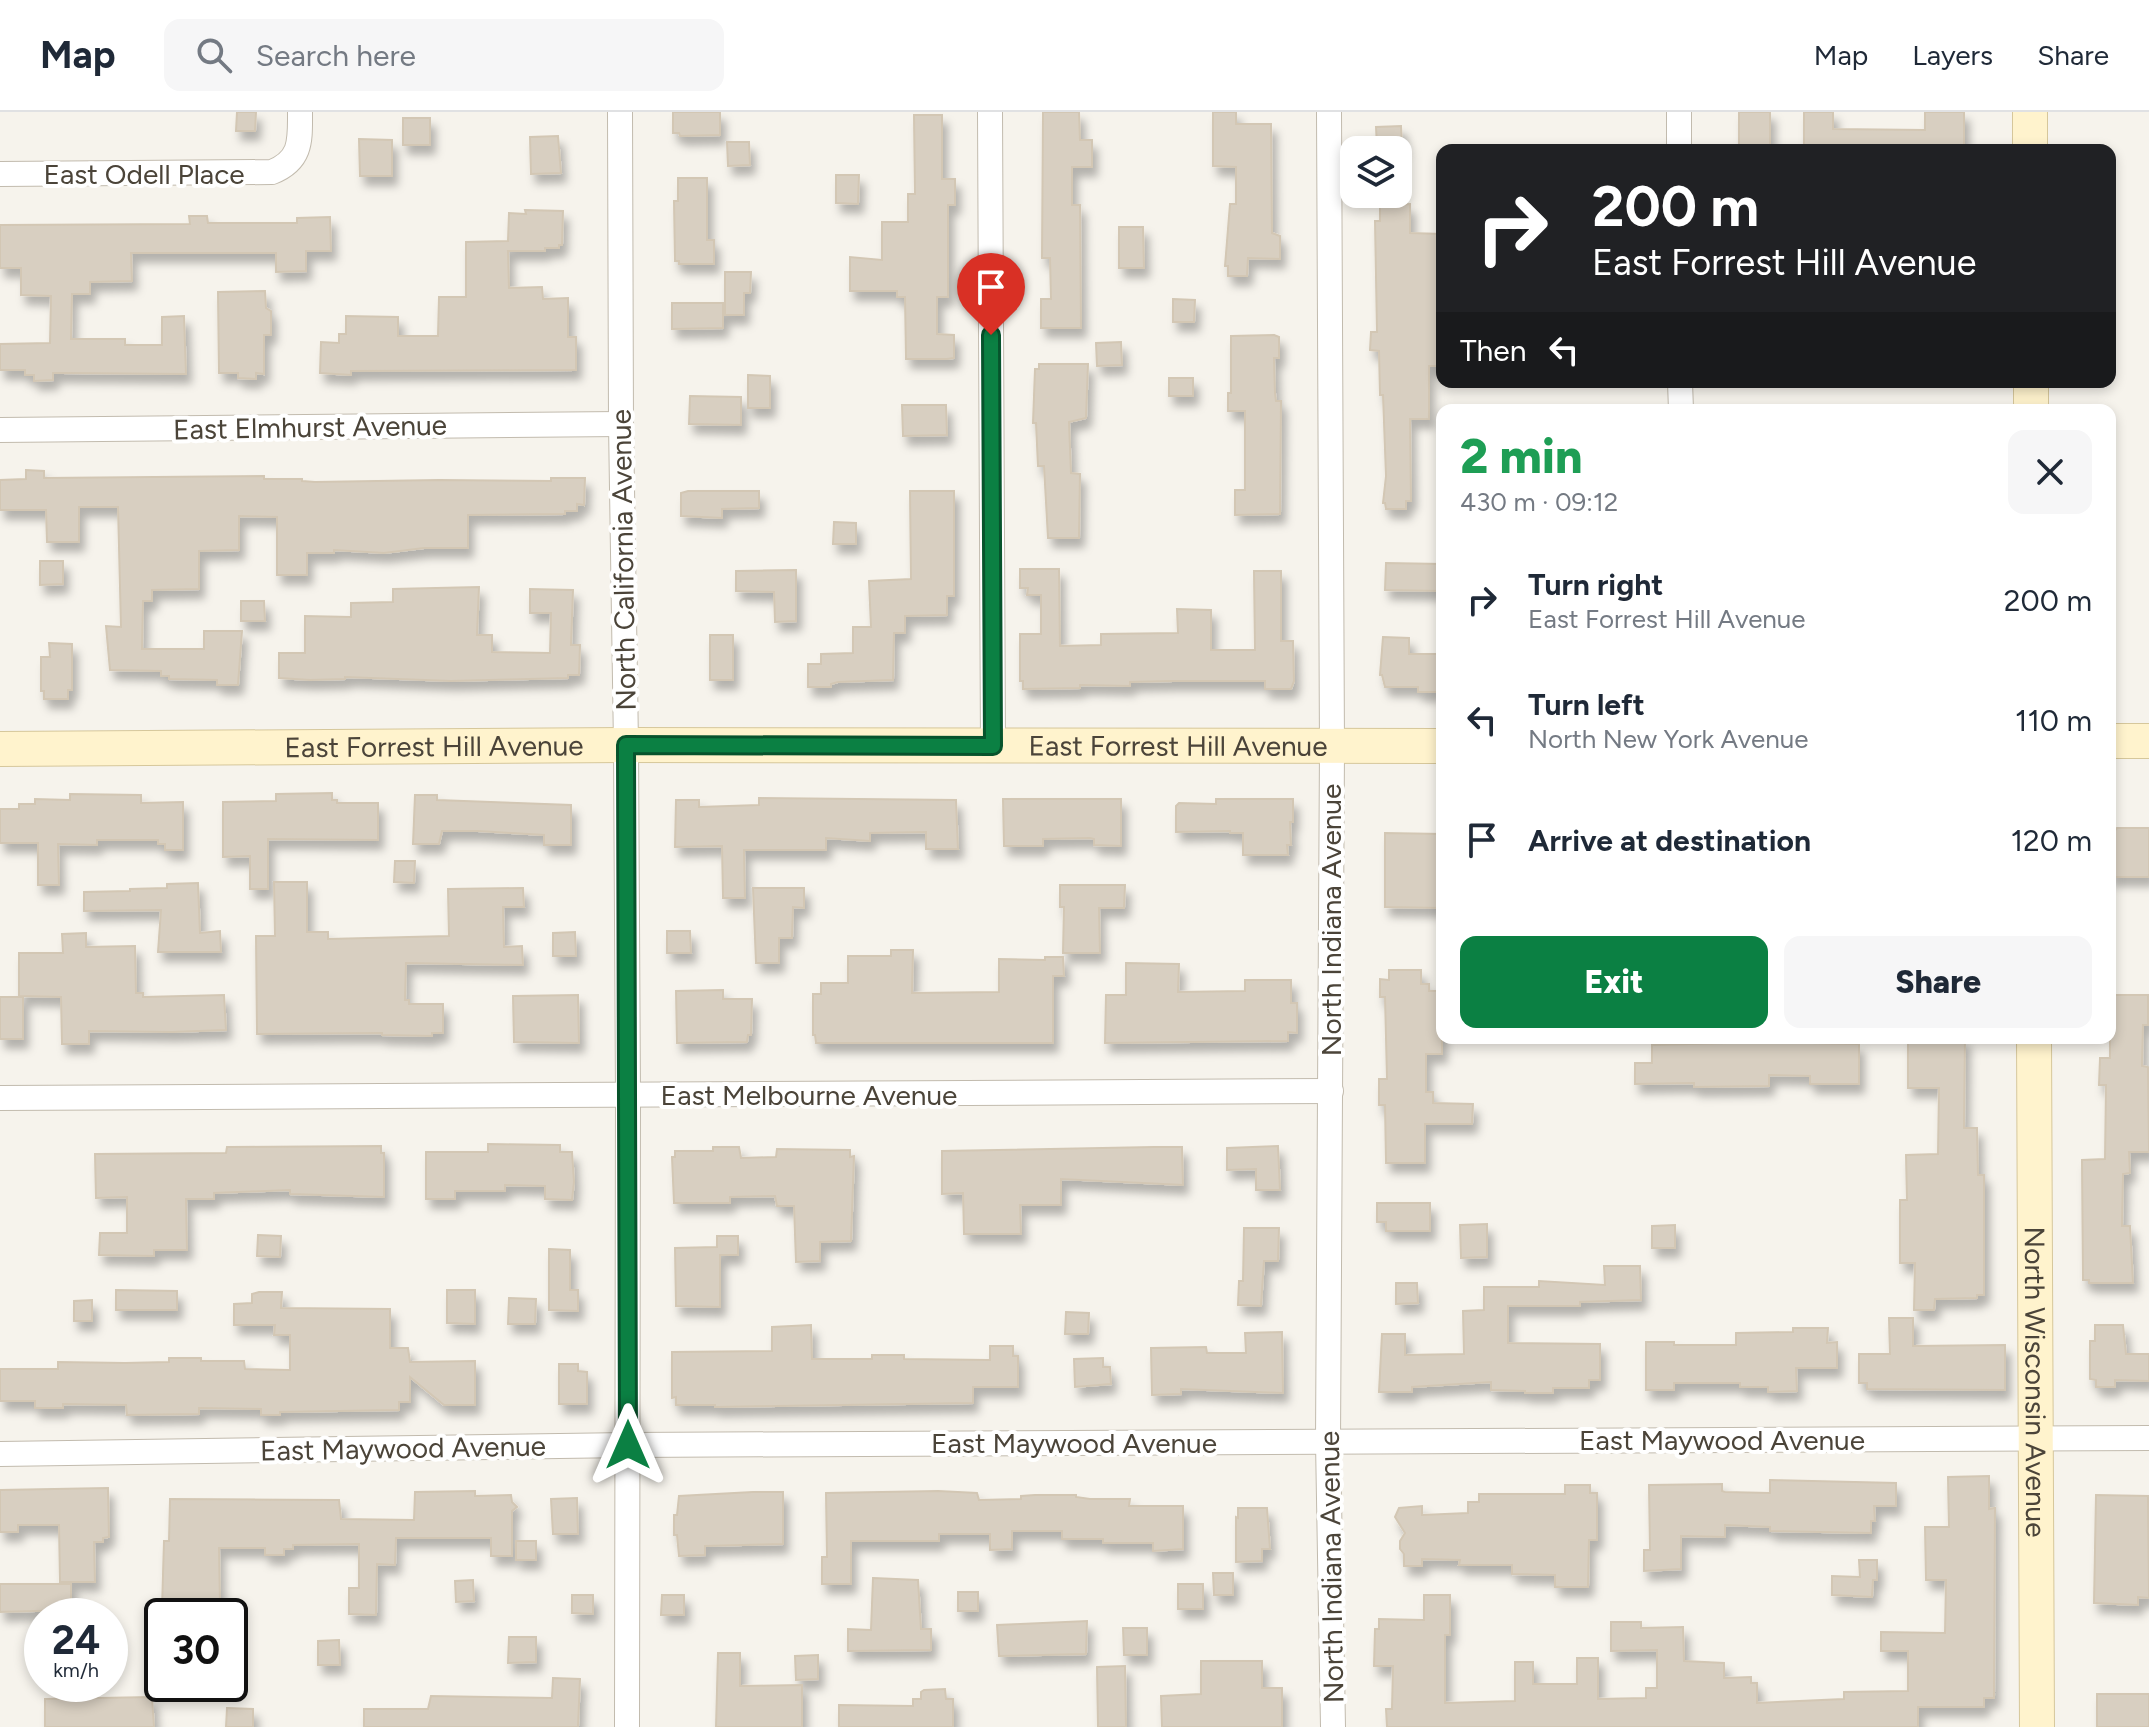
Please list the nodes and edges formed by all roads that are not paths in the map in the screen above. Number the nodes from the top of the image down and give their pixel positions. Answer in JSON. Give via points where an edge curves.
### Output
{"nodes":[{"id":1,"x":300,"y":112,"type":"edge"},
{"id":2,"x":620,"y":112,"type":"edge"},
{"id":3,"x":990,"y":112,"type":"edge"},
{"id":4,"x":1329,"y":112,"type":"edge"},
{"id":5,"x":1679,"y":112,"type":"edge"},
{"id":6,"x":2030,"y":112,"type":"edge"},
{"id":7,"x":1679,"y":144,"type":"edge"},
{"id":8,"x":2030,"y":144,"type":"edge"},
{"id":9,"x":0,"y":174,"type":"edge"},
{"id":10,"x":621,"y":424,"type":"junction"},
{"id":11,"x":0,"y":430,"type":"edge"},
{"id":12,"x":2116,"y":741,"type":"edge"},
{"id":13,"x":2149,"y":741,"type":"edge"},
{"id":14,"x":626,"y":745,"type":"junction"},
{"id":15,"x":993,"y":746,"type":"junction"},
{"id":16,"x":1436,"y":746,"type":"edge"},
{"id":17,"x":1332,"y":748,"type":"junction"},
{"id":18,"x":0,"y":749,"type":"edge"},
{"id":19,"x":2034,"y":1044,"type":"edge"},
{"id":20,"x":1331,"y":1091,"type":"junction"},
{"id":21,"x":628,"y":1096,"type":"junction"},
{"id":22,"x":0,"y":1098,"type":"edge"},
{"id":23,"x":2036,"y":1438,"type":"junction"},
{"id":24,"x":2149,"y":1438,"type":"edge"},
{"id":25,"x":1328,"y":1442,"type":"junction"},
{"id":26,"x":628,"y":1445,"type":"junction"},
{"id":27,"x":0,"y":1454,"type":"edge"},
{"id":28,"x":627,"y":1727,"type":"edge"},
{"id":29,"x":1333,"y":1727,"type":"edge"},
{"id":30,"x":2037,"y":1727,"type":"edge"}],
"edges":[{"from":1,"to":9,"type":"street","name":"East Odell Place","via":[[296,155],[272,172]]},
{"from":2,"to":10,"type":"street","name":"North California Avenue"},
{"from":3,"to":15,"type":"street"},
{"from":4,"to":17,"type":"street","name":"North Indiana Avenue"},
{"from":5,"to":7,"type":"street"},
{"from":6,"to":8,"type":"main road"},
{"from":10,"to":11,"type":"street","name":"East Elmhurst Avenue"},
{"from":10,"to":14,"type":"street","name":"North California Avenue"},
{"from":12,"to":13,"type":"main road"},
{"from":14,"to":15,"type":"main road","name":"East Forrest Hill Avenue"},
{"from":14,"to":18,"type":"main road","name":"East Forrest Hill Avenue"},
{"from":14,"to":21,"type":"street","name":"North California Avenue"},
{"from":15,"to":17,"type":"main road","name":"East Forrest Hill Avenue"},
{"from":16,"to":17,"type":"main road","name":"East Forrest Hill Avenue"},
{"from":17,"to":20,"type":"street","name":"North Indiana Avenue"},
{"from":19,"to":23,"type":"main road","name":"North Wisconsin Avenue"},
{"from":20,"to":21,"type":"street","name":"East Melbourne Avenue"},
{"from":20,"to":25,"type":"street","name":"North Indiana Avenue"},
{"from":21,"to":22,"type":"street","name":"East Melbourne Avenue"},
{"from":21,"to":26,"type":"street","name":"North California Avenue"},
{"from":23,"to":24,"type":"street","name":"East Maywood Avenue"},
{"from":23,"to":25,"type":"street","name":"East Maywood Avenue"},
{"from":23,"to":30,"type":"main road","name":"North Wisconsin Avenue"},
{"from":25,"to":26,"type":"street","name":"East Maywood Avenue"},
{"from":25,"to":29,"type":"street","name":"North Indiana Avenue"},
{"from":26,"to":27,"type":"street","name":"East Maywood Avenue"},
{"from":26,"to":28,"type":"street","name":"North California Avenue"}]}
